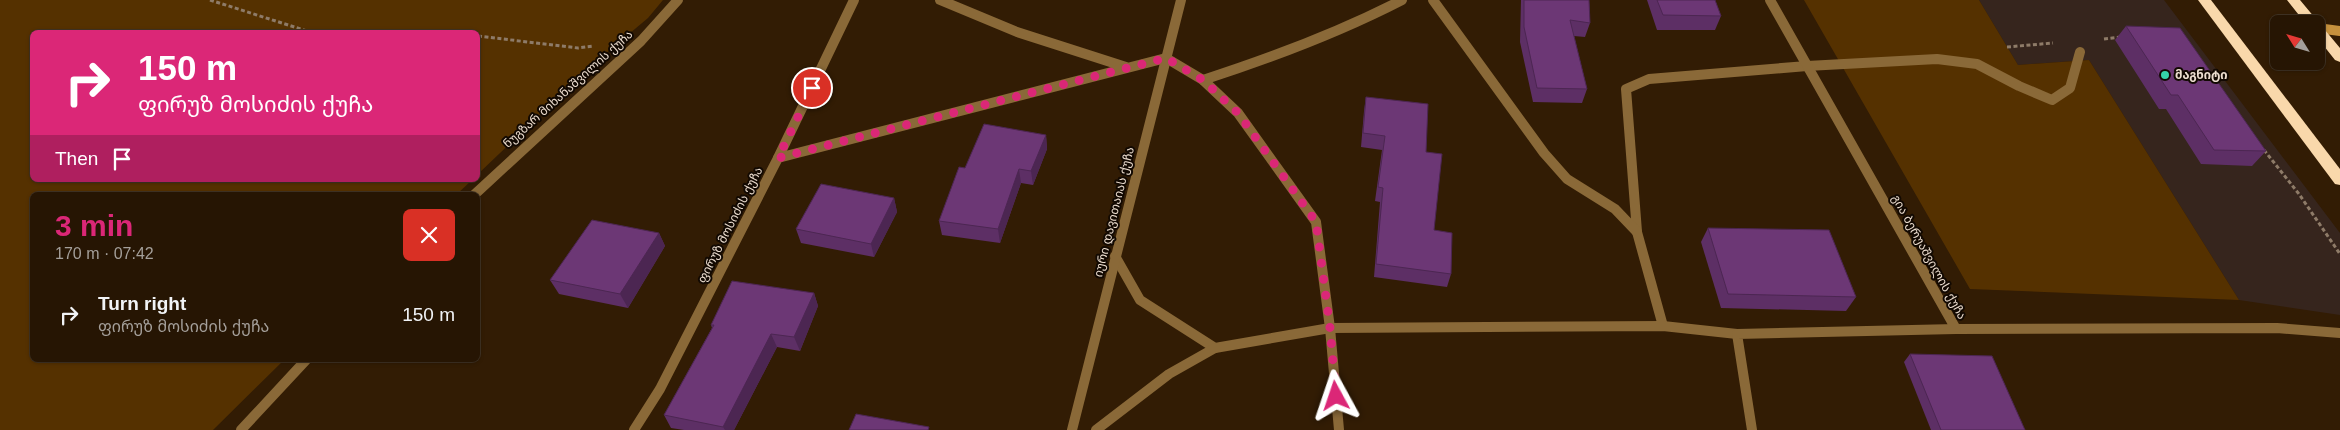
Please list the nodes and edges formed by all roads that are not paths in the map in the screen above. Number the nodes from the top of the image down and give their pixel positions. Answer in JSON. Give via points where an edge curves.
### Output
{"nodes":[{"id":1,"x":678,"y":0,"type":"edge"},
{"id":2,"x":854,"y":0,"type":"edge"},
{"id":3,"x":940,"y":0,"type":"edge"},
{"id":4,"x":1181,"y":0,"type":"edge"},
{"id":5,"x":1402,"y":0,"type":"edge"},
{"id":6,"x":1433,"y":0,"type":"edge"},
{"id":7,"x":1770,"y":0,"type":"edge"},
{"id":8,"x":2204,"y":0,"type":"edge"},
{"id":9,"x":2293,"y":0,"type":"edge"},
{"id":10,"x":2306,"y":15,"type":"edge"},
{"id":11,"x":2325,"y":28,"type":"edge"},
{"id":12,"x":2340,"y":31,"type":"edge"},
{"id":13,"x":2325,"y":38,"type":"edge"},
{"id":14,"x":2080,"y":52,"type":"dead end"},
{"id":15,"x":2340,"y":57,"type":"edge"},
{"id":16,"x":1166,"y":58,"type":"junction"},
{"id":17,"x":1808,"y":66,"type":"junction"},
{"id":18,"x":1126,"y":67,"type":"junction"},
{"id":19,"x":1203,"y":80,"type":"junction"},
{"id":20,"x":778,"y":158,"type":"junction"},
{"id":21,"x":2340,"y":180,"type":"edge"},
{"id":22,"x":477,"y":192,"type":"edge"},
{"id":23,"x":1637,"y":232,"type":"junction"},
{"id":24,"x":1115,"y":256,"type":"junction"},
{"id":25,"x":1663,"y":326,"type":"junction"},
{"id":26,"x":1330,"y":328,"type":"junction"},
{"id":27,"x":1956,"y":329,"type":"junction"},
{"id":28,"x":2340,"y":333,"type":"edge"},
{"id":29,"x":1736,"y":334,"type":"junction"},
{"id":30,"x":1215,"y":348,"type":"junction"},
{"id":31,"x":304,"y":362,"type":"edge"},
{"id":32,"x":241,"y":430,"type":"edge"},
{"id":33,"x":634,"y":430,"type":"edge"},
{"id":34,"x":1072,"y":430,"type":"edge"},
{"id":35,"x":1096,"y":430,"type":"edge"},
{"id":36,"x":1339,"y":430,"type":"edge"},
{"id":37,"x":1752,"y":430,"type":"edge"}],
"edges":[{"from":1,"to":22,"type":"street","name":"ნუგზარ მიხანაშვილის ქუჩა","via":[[642,41]]},
{"from":2,"to":20,"type":"street","name":"ფირუზ მოსიძის ქუჩა"},
{"from":3,"to":18,"type":"street","via":[[1017,32]]},
{"from":4,"to":16,"type":"street","name":"იური დავითაიას ქუჩა"},
{"from":5,"to":19,"type":"street","via":[[1276,56]]},
{"from":6,"to":23,"type":"street","via":[[1544,154],[1568,179],[1615,209]]},
{"from":7,"to":17,"type":"street","name":"გია ბერუაშვილის ქუჩა"},
{"from":8,"to":21,"type":"highway"},
{"from":9,"to":10,"type":"highway"},
{"from":11,"to":12,"type":"street"},
{"from":13,"to":15,"type":"highway"},
{"from":14,"to":17,"type":"street","via":[[2070,88],[2052,100],[1977,64],[1937,59]]},
{"from":16,"to":18,"type":"street"},
{"from":16,"to":19,"type":"street"},
{"from":16,"to":24,"type":"street","name":"იური დავითაიას ქუჩა"},
{"from":17,"to":23,"type":"street","via":[[1676,75],[1650,79],[1626,89]]},
{"from":17,"to":27,"type":"street","name":"გია ბერუაშვილის ქუჩა"},
{"from":18,"to":20,"type":"street"},
{"from":19,"to":26,"type":"street","via":[[1238,113],[1316,222]]},
{"from":20,"to":33,"type":"street","name":"ფირუზ მოსიძის ქუჩა","via":[[660,389]]},
{"from":23,"to":25,"type":"street"},
{"from":24,"to":30,"type":"street","via":[[1140,300]]},
{"from":24,"to":34,"type":"street","name":"იური დავითაიას ქუჩა"},
{"from":25,"to":26,"type":"street","name":"გია ბერუაშვილის ქუჩა"},
{"from":25,"to":29,"type":"street","name":"გია ბერუაშვილის ქუჩა"},
{"from":26,"to":30,"type":"street","name":"გია ბერუაშვილის ქუჩა"},
{"from":26,"to":36,"type":"street"},
{"from":27,"to":28,"type":"street","via":[[2277,328]]},
{"from":27,"to":29,"type":"street","name":"გია ბერუაშვილის ქუჩა"},
{"from":29,"to":37,"type":"street"},
{"from":30,"to":35,"type":"street","name":"გია ბერუაშვილის ქუჩა","via":[[1169,374]]},
{"from":31,"to":32,"type":"street"}]}
